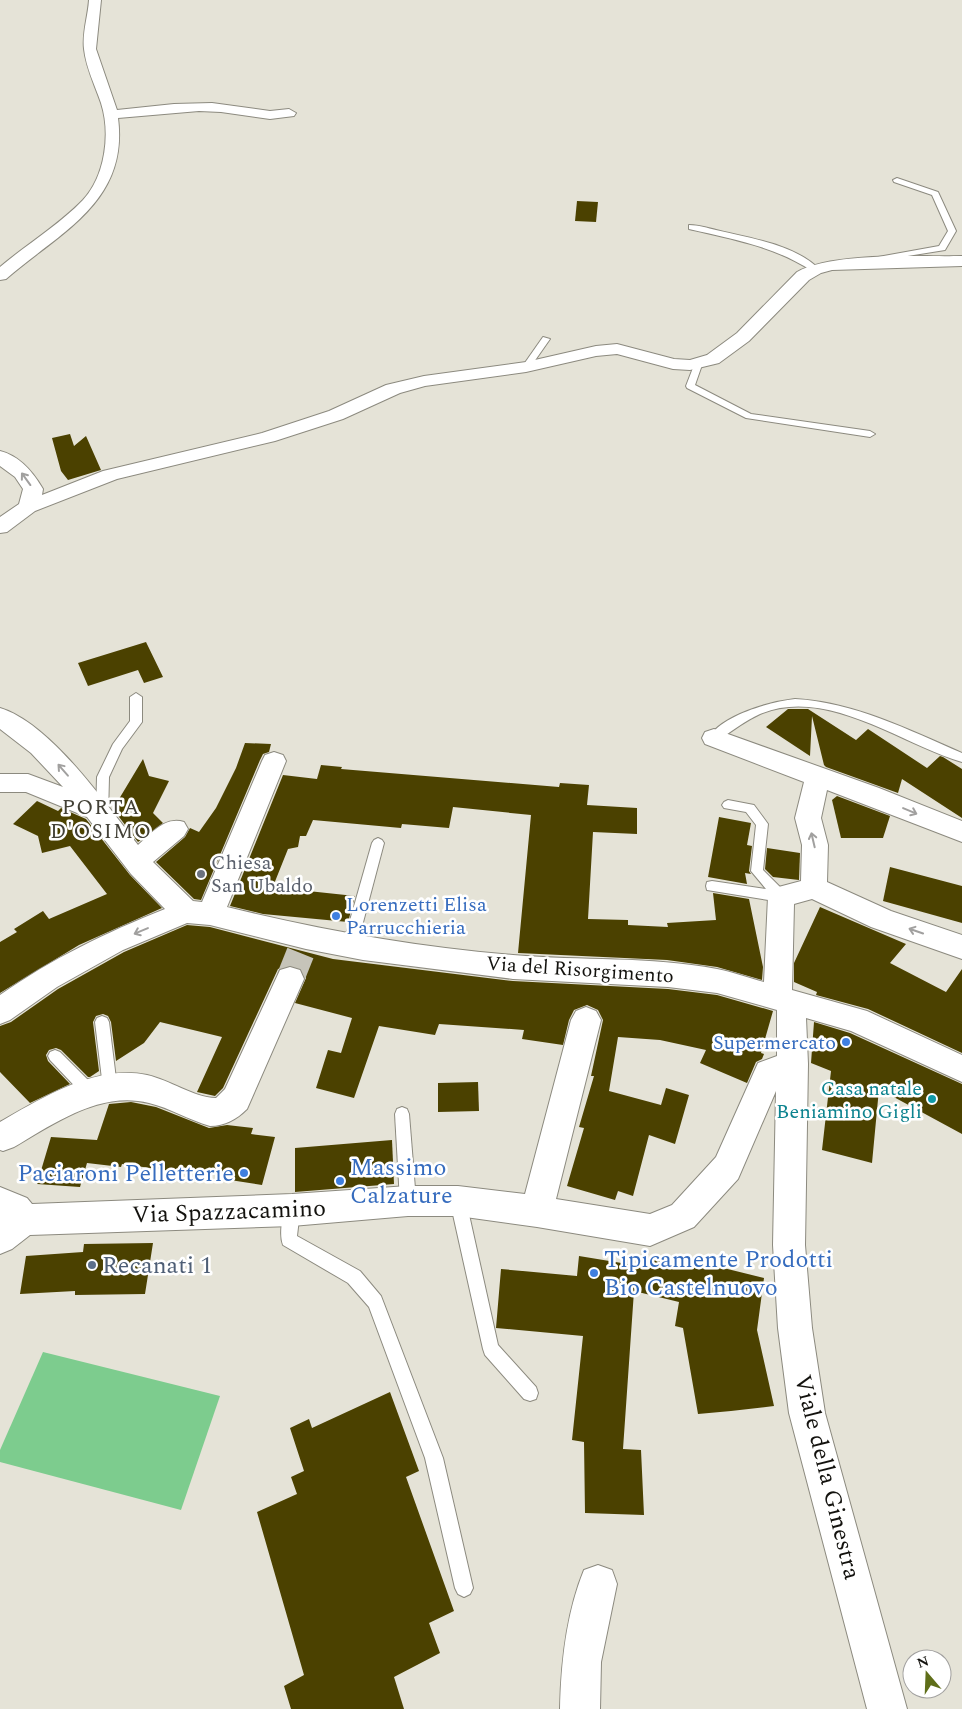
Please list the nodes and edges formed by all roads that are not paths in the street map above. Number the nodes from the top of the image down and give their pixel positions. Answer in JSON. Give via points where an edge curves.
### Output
{"nodes":[{"id":1,"x":95,"y":0,"type":"edge"},
{"id":2,"x":289,"y":113,"type":"dead end"},
{"id":3,"x":111,"y":115,"type":"junction"},
{"id":4,"x":897,"y":180,"type":"dead end"},
{"id":5,"x":692,"y":227,"type":"dead end"},
{"id":6,"x":962,"y":261,"type":"edge"},
{"id":7,"x":848,"y":265,"type":"junction"},
{"id":8,"x":815,"y":269,"type":"junction"},
{"id":9,"x":0,"y":275,"type":"edge"},
{"id":10,"x":546,"y":339,"type":"dead end"},
{"id":11,"x":699,"y":362,"type":"junction"},
{"id":12,"x":526,"y":367,"type":"junction"},
{"id":13,"x":870,"y":434,"type":"dead end"},
{"id":14,"x":0,"y":457,"type":"edge"},
{"id":15,"x":28,"y":507,"type":"junction"},
{"id":16,"x":0,"y":527,"type":"edge"},
{"id":17,"x":136,"y":697,"type":"dead end"},
{"id":18,"x":0,"y":717,"type":"edge"},
{"id":19,"x":714,"y":738,"type":"joint"},
{"id":20,"x":962,"y":758,"type":"edge"},
{"id":21,"x":274,"y":761,"type":"dead end"},
{"id":22,"x":818,"y":777,"type":"junction"},
{"id":23,"x":0,"y":783,"type":"edge"},
{"id":24,"x":728,"y":804,"type":"dead end"},
{"id":25,"x":100,"y":813,"type":"junction"},
{"id":26,"x":175,"y":828,"type":"dead end"},
{"id":27,"x":962,"y":832,"type":"edge"},
{"id":28,"x":378,"y":843,"type":"dead end"},
{"id":29,"x":136,"y":861,"type":"junction"},
{"id":30,"x":712,"y":886,"type":"dead end"},
{"id":31,"x":814,"y":888,"type":"junction"},
{"id":32,"x":781,"y":897,"type":"junction"},
{"id":33,"x":198,"y":913,"type":"junction"},
{"id":34,"x":350,"y":945,"type":"junction"},
{"id":35,"x":962,"y":946,"type":"edge"},
{"id":36,"x":290,"y":978,"type":"tunnel mouth"},
{"id":37,"x":785,"y":999,"type":"junction"},
{"id":38,"x":0,"y":1011,"type":"edge"},
{"id":39,"x":586,"y":1020,"type":"dead end"},
{"id":40,"x":102,"y":1022,"type":"dead end"},
{"id":41,"x":55,"y":1056,"type":"dead end"},
{"id":42,"x":793,"y":1064,"type":"junction"},
{"id":43,"x":962,"y":1069,"type":"edge"},
{"id":44,"x":100,"y":1090,"type":"junction"},
{"id":45,"x":402,"y":1114,"type":"dead end"},
{"id":46,"x":3,"y":1137,"type":"dead end"},
{"id":47,"x":408,"y":1201,"type":"junction"},
{"id":48,"x":458,"y":1201,"type":"junction"},
{"id":49,"x":292,"y":1210,"type":"junction"},
{"id":50,"x":537,"y":1211,"type":"junction"},
{"id":51,"x":8,"y":1220,"type":"edge"},
{"id":52,"x":530,"y":1393,"type":"dead end"},
{"id":53,"x":598,"y":1584,"type":"dead end"},
{"id":54,"x":464,"y":1588,"type":"dead end"},
{"id":55,"x":580,"y":1709,"type":"edge"},
{"id":56,"x":887,"y":1709,"type":"edge"}],
"edges":[{"from":1,"to":3,"type":"street","via":[[90,46],[92,61]]},
{"from":2,"to":3,"type":"street","via":[[275,116],[194,107]]},
{"from":3,"to":9,"type":"street","via":[[108,166],[102,184],[90,202]]},
{"from":4,"to":7,"type":"lane","via":[[935,194],[952,231],[942,248],[894,254]]},
{"from":5,"to":8,"type":"lane","via":[[769,247],[803,260]]},
{"from":6,"to":7,"type":"street"},
{"from":7,"to":8,"type":"street"},
{"from":8,"to":11,"type":"street","via":[[803,276],[743,336],[713,358]]},
{"from":10,"to":12,"type":"lane"},
{"from":11,"to":12,"type":"street","via":[[673,364],[617,349]]},
{"from":11,"to":13,"type":"lane","via":[[690,386],[749,416]]},
{"from":12,"to":15,"type":"street","via":[[424,381],[393,389],[336,414],[268,437],[127,470]]},
{"from":15,"to":14,"type":"street","one_way":true,"via":[[34,489],[23,473]]},
{"from":15,"to":16,"type":"street"},
{"from":17,"to":25,"type":"lane","via":[[136,722],[117,747],[103,776]]},
{"from":25,"to":18,"type":"street","one_way":true,"via":[[57,763]]},
{"from":19,"to":20,"type":"lane","via":[[736,720],[775,705],[795,702],[823,704]]},
{"from":19,"to":22,"type":"street"},
{"from":21,"to":33,"type":"street","via":[[240,847]]},
{"from":22,"to":27,"type":"street","one_way":true},
{"from":31,"to":22,"type":"street","one_way":true,"via":[[815,845],[808,818]]},
{"from":23,"to":25,"type":"street","via":[[28,783]]},
{"from":24,"to":32,"type":"lane","via":[[750,808],[762,824],[757,871]]},
{"from":25,"to":29,"type":"street"},
{"from":26,"to":29,"type":"street"},
{"from":28,"to":34,"type":"lane"},
{"from":29,"to":33,"type":"street"},
{"from":30,"to":32,"type":"lane"},
{"from":31,"to":32,"type":"street"},
{"from":35,"to":31,"type":"street","one_way":true,"via":[[881,919]]},
{"from":32,"to":37,"type":"street","name":"Viale della Ginestra"},
{"from":33,"to":34,"type":"street","name":"Via del Risorgimento","via":[[304,943]]},
{"from":33,"to":38,"type":"street","one_way":true,"via":[[113,942],[47,978]]},
{"from":34,"to":37,"type":"street","name":"Via del Risorgimento","via":[[513,967],[668,974]]},
{"from":36,"to":44,"type":"street","via":[[236,1099],[228,1108],[217,1112],[203,1109],[156,1090],[138,1087]]},
{"from":37,"to":42,"type":"street","name":"Viale della Ginestra"},
{"from":37,"to":43,"type":"street","name":"Via del Risorgimento","via":[[857,1020]]},
{"from":39,"to":50,"type":"street"},
{"from":40,"to":44,"type":"lane"},
{"from":41,"to":44,"type":"lane"},
{"from":42,"to":50,"type":"street","name":"Via Spazzacamino","via":[[769,1072],[727,1168],[683,1216],[650,1230]]},
{"from":42,"to":56,"type":"street","name":"Viale della Ginestra","via":[[789,1244],[795,1328],[807,1413]]},
{"from":44,"to":46,"type":"street","via":[[49,1111]]},
{"from":45,"to":47,"type":"lane"},
{"from":47,"to":48,"type":"street","name":"Via Spazzacamino"},
{"from":47,"to":49,"type":"street","name":"Via Spazzacamino"},
{"from":48,"to":50,"type":"street","name":"Via Spazzacamino"},
{"from":48,"to":52,"type":"lane","via":[[491,1349]]},
{"from":49,"to":51,"type":"street","name":"Via Spazzacamino"},
{"from":49,"to":54,"type":"lane","via":[[289,1240],[354,1277],[375,1302],[434,1458]]},
{"from":53,"to":55,"type":"street","via":[[581,1662]]}]}
